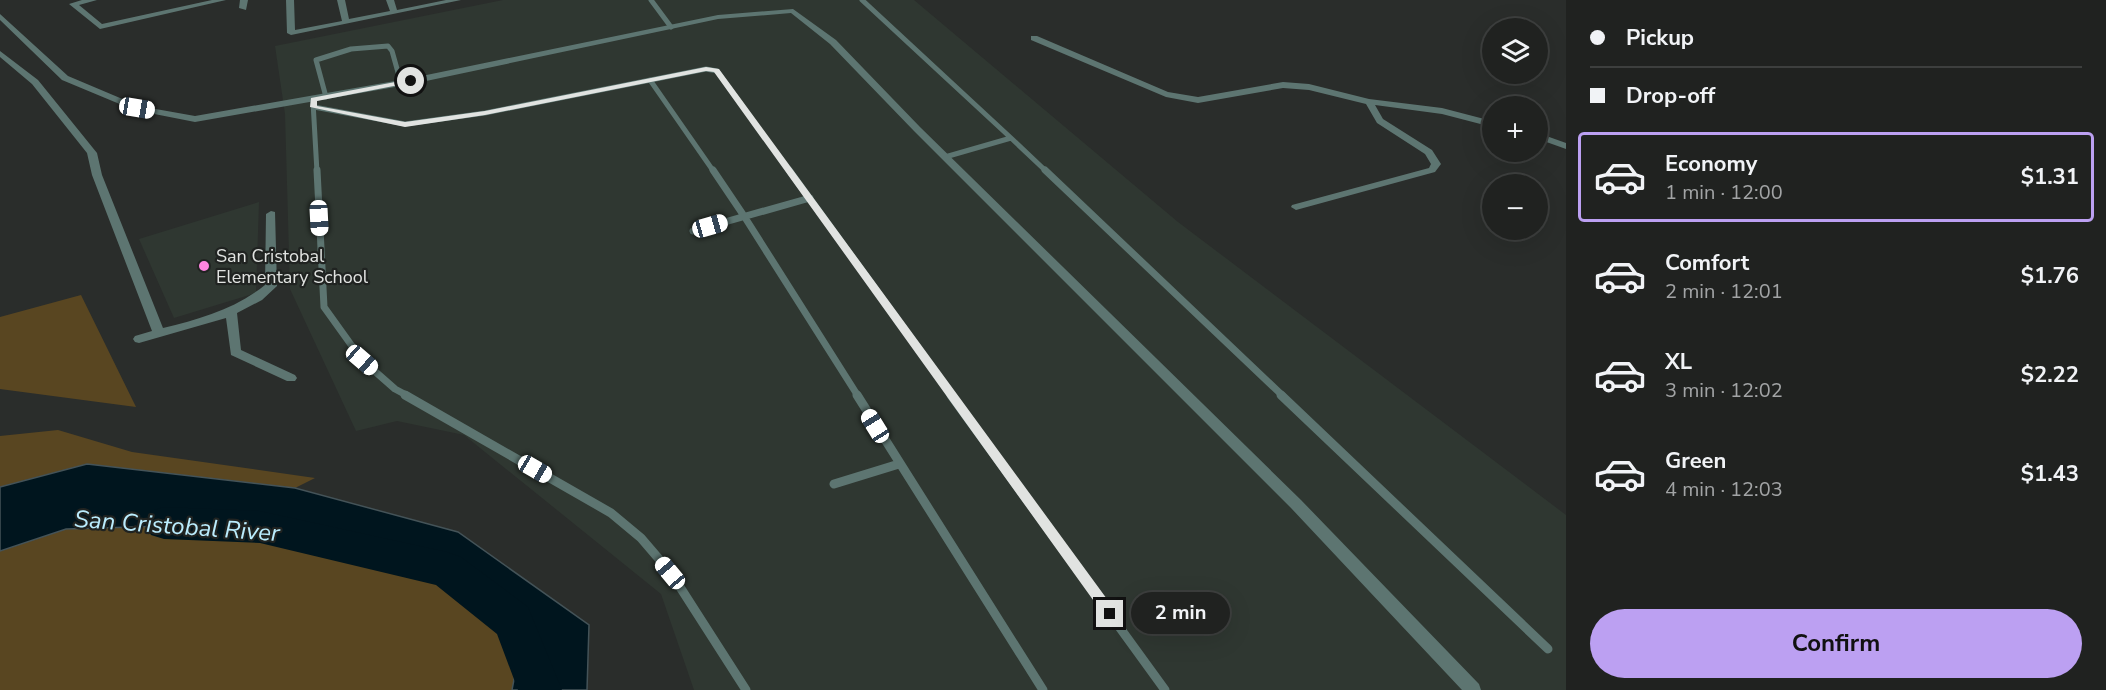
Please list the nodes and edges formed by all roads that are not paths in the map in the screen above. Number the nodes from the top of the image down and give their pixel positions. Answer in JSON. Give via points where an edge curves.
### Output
{"nodes":[{"id":1,"x":93,"y":0,"type":"edge"},
{"id":2,"x":222,"y":0,"type":"edge"},
{"id":3,"x":290,"y":0,"type":"edge"},
{"id":4,"x":341,"y":0,"type":"edge"},
{"id":5,"x":390,"y":0,"type":"edge"},
{"id":6,"x":457,"y":0,"type":"edge"},
{"id":7,"x":651,"y":0,"type":"edge"},
{"id":8,"x":862,"y":0,"type":"edge"},
{"id":9,"x":434,"y":2,"type":"edge"},
{"id":10,"x":394,"y":12,"type":"junction"},
{"id":11,"x":0,"y":16,"type":"edge"},
{"id":12,"x":346,"y":22,"type":"junction"},
{"id":13,"x":671,"y":27,"type":"junction"},
{"id":14,"x":1034,"y":38,"type":"dead end"},
{"id":15,"x":0,"y":53,"type":"edge"},
{"id":16,"x":650,"y":80,"type":"junction"},
{"id":17,"x":400,"y":83,"type":"junction"},
{"id":18,"x":326,"y":97,"type":"junction"},
{"id":19,"x":1369,"y":102,"type":"junction"},
{"id":20,"x":313,"y":103,"type":"junction"},
{"id":21,"x":1482,"y":121,"type":"edge"},
{"id":22,"x":1011,"y":138,"type":"junction"},
{"id":23,"x":1548,"y":140,"type":"edge"},
{"id":24,"x":1566,"y":146,"type":"edge"},
{"id":25,"x":945,"y":157,"type":"junction"},
{"id":26,"x":810,"y":198,"type":"junction"},
{"id":27,"x":1296,"y":207,"type":"dead end"},
{"id":28,"x":271,"y":214,"type":"dead end"},
{"id":29,"x":744,"y":216,"type":"junction"},
{"id":30,"x":693,"y":231,"type":"dead end"},
{"id":31,"x":231,"y":312,"type":"junction"},
{"id":32,"x":159,"y":333,"type":"junction"},
{"id":33,"x":140,"y":339,"type":"dead end"},
{"id":34,"x":291,"y":378,"type":"dead end"},
{"id":35,"x":899,"y":464,"type":"junction"},
{"id":36,"x":834,"y":484,"type":"dead end"},
{"id":37,"x":1548,"y":649,"type":"dead end"},
{"id":38,"x":746,"y":690,"type":"edge"},
{"id":39,"x":1043,"y":690,"type":"edge"},
{"id":40,"x":1165,"y":690,"type":"edge"},
{"id":41,"x":1473,"y":690,"type":"edge"}],
"edges":[{"from":1,"to":2,"type":"street","via":[[73,4],[100,27]]},
{"from":3,"to":12,"type":"street","via":[[291,33]]},
{"from":4,"to":12,"type":"street"},
{"from":5,"to":10,"type":"street"},
{"from":6,"to":9,"type":"street"},
{"from":7,"to":13,"type":"lane"},
{"from":8,"to":22,"type":"lane"},
{"from":9,"to":10,"type":"street"},
{"from":10,"to":12,"type":"street"},
{"from":11,"to":20,"type":"street","via":[[65,78],[137,108],[195,119]]},
{"from":13,"to":17,"type":"street"},
{"from":13,"to":25,"type":"street","via":[[718,17],[794,11],[833,42]]},
{"from":14,"to":19,"type":"street","via":[[1166,94],[1186,98],[1198,100],[1282,85],[1310,87]]},
{"from":15,"to":32,"type":"street","via":[[35,82],[92,153]]},
{"from":16,"to":20,"type":"lane","via":[[485,113],[405,124]]},
{"from":16,"to":26,"type":"lane","via":[[706,69],[717,71]]},
{"from":16,"to":29,"type":"lane"},
{"from":17,"to":18,"type":"street"},
{"from":17,"to":18,"type":"lane","via":[[388,46],[324,56],[316,60]]},
{"from":18,"to":20,"type":"street"},
{"from":19,"to":21,"type":"street","via":[[1442,111]]},
{"from":19,"to":27,"type":"street","via":[[1380,121],[1429,152],[1436,164],[1432,170]]},
{"from":20,"to":38,"type":"lane","via":[[324,307],[362,360],[395,389],[611,513],[641,538],[670,573]]},
{"from":22,"to":25,"type":"lane"},
{"from":22,"to":37,"type":"lane"},
{"from":23,"to":24,"type":"street"},
{"from":25,"to":41,"type":"street","via":[[1296,504]]},
{"from":26,"to":29,"type":"lane"},
{"from":26,"to":40,"type":"lane"},
{"from":28,"to":31,"type":"street","via":[[271,286]]},
{"from":29,"to":30,"type":"lane"},
{"from":29,"to":35,"type":"lane"},
{"from":31,"to":32,"type":"street"},
{"from":31,"to":34,"type":"street","via":[[235,352]]},
{"from":32,"to":33,"type":"street"},
{"from":35,"to":36,"type":"lane"},
{"from":35,"to":39,"type":"lane"}]}
